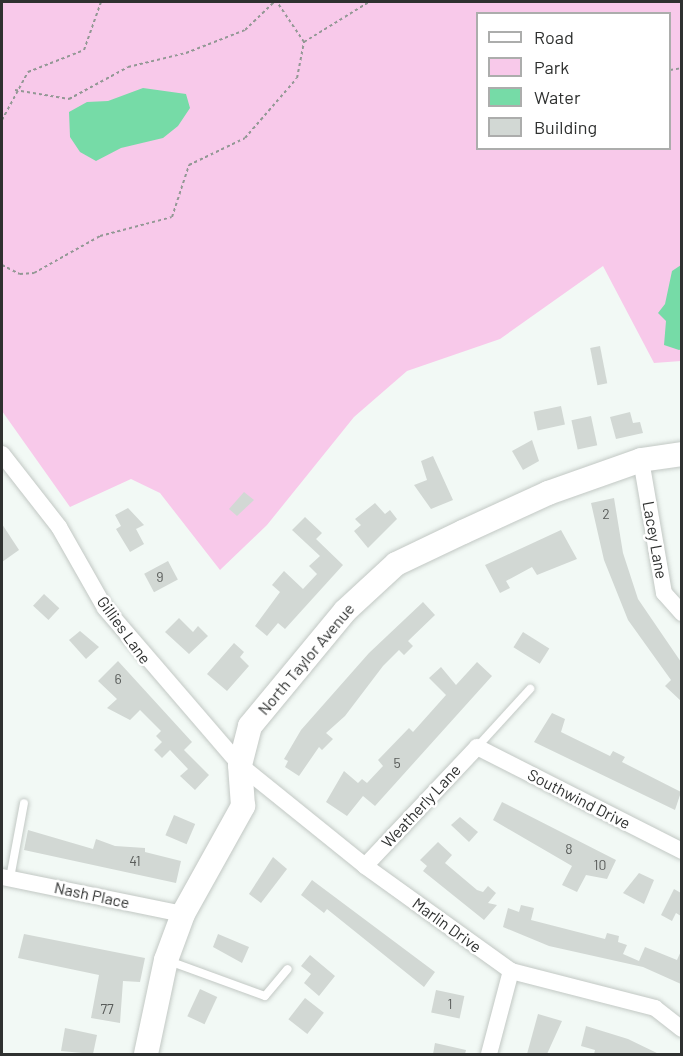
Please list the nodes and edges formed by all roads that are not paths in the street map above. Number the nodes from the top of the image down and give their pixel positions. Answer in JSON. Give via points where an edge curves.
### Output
{"nodes":[{"id":1,"x":2,"y":454,"type":"edge"},
{"id":2,"x":681,"y":454,"type":"edge"},
{"id":3,"x":640,"y":460,"type":"junction"},
{"id":4,"x":681,"y":613,"type":"edge"},
{"id":5,"x":530,"y":689,"type":"dead end"},
{"id":6,"x":477,"y":747,"type":"junction"},
{"id":7,"x":240,"y":765,"type":"junction"},
{"id":8,"x":24,"y":803,"type":"dead end"},
{"id":9,"x":681,"y":851,"type":"edge"},
{"id":10,"x":365,"y":866,"type":"junction"},
{"id":11,"x":6,"y":878,"type":"edge"},
{"id":12,"x":183,"y":914,"type":"junction"},
{"id":13,"x":166,"y":960,"type":"junction"},
{"id":14,"x":288,"y":969,"type":"dead end"},
{"id":15,"x":511,"y":971,"type":"junction"},
{"id":16,"x":681,"y":1029,"type":"edge"},
{"id":17,"x":146,"y":1054,"type":"edge"},
{"id":18,"x":489,"y":1054,"type":"edge"}],
"edges":[{"from":1,"to":7,"type":"street","name":"Gillies Lane","via":[[59,527],[105,608]]},
{"from":2,"to":3,"type":"street","name":"North Taylor Avenue"},
{"from":3,"to":4,"type":"street","name":"Lacey Lane","via":[[664,593]]},
{"from":3,"to":7,"type":"street","name":"North Taylor Avenue","via":[[548,493],[396,564],[345,611],[250,726]]},
{"from":5,"to":6,"type":"lane"},
{"from":6,"to":9,"type":"street","name":"Southwind Drive"},
{"from":6,"to":10,"type":"street","name":"Weatherly Lane"},
{"from":7,"to":10,"type":"street","name":"Marlin Drive"},
{"from":7,"to":12,"type":"street","name":"North Taylor Avenue","via":[[243,806]]},
{"from":8,"to":11,"type":"lane"},
{"from":10,"to":15,"type":"street","name":"Marlin Drive"},
{"from":11,"to":12,"type":"street","name":"Nash Place"},
{"from":12,"to":13,"type":"street","name":"North Taylor Avenue"},
{"from":13,"to":14,"type":"lane","via":[[265,996]]},
{"from":13,"to":17,"type":"street","name":"North Taylor Avenue"},
{"from":15,"to":16,"type":"street","name":"Marlin Drive","via":[[655,1008]]},
{"from":15,"to":18,"type":"street"}]}
